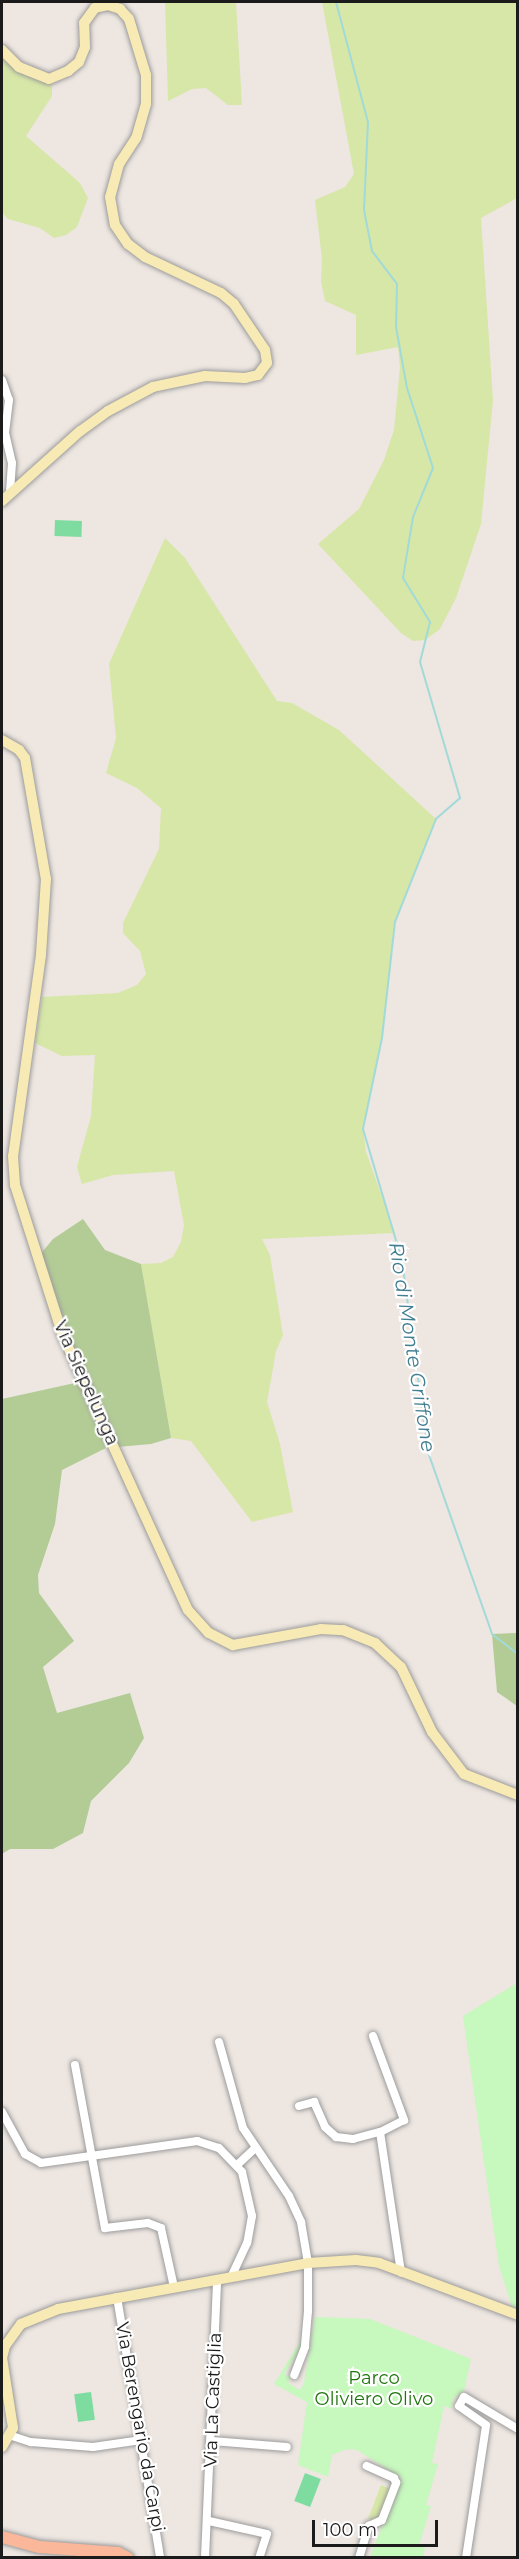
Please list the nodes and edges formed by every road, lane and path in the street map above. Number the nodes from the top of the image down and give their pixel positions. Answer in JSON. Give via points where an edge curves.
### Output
{"nodes":[{"id":1,"x":2,"y":50,"type":"edge"},
{"id":2,"x":2,"y":380,"type":"edge"},
{"id":3,"x":6,"y":496,"type":"edge"},
{"id":4,"x":2,"y":740,"type":"edge"},
{"id":5,"x":518,"y":1795,"type":"edge"},
{"id":6,"x":374,"y":2036,"type":"dead end"},
{"id":7,"x":219,"y":2042,"type":"dead end"},
{"id":8,"x":75,"y":2065,"type":"dead end"},
{"id":9,"x":299,"y":2106,"type":"dead end"},
{"id":10,"x":2,"y":2112,"type":"edge"},
{"id":11,"x":380,"y":2132,"type":"junction"},
{"id":12,"x":254,"y":2149,"type":"junction"},
{"id":13,"x":91,"y":2156,"type":"junction"},
{"id":14,"x":237,"y":2165,"type":"junction"},
{"id":15,"x":308,"y":2263,"type":"junction"},
{"id":16,"x":401,"y":2272,"type":"junction"},
{"id":17,"x":231,"y":2277,"type":"junction"},
{"id":18,"x":217,"y":2279,"type":"junction"},
{"id":19,"x":174,"y":2287,"type":"junction"},
{"id":20,"x":117,"y":2297,"type":"junction"},
{"id":21,"x":518,"y":2315,"type":"edge"},
{"id":22,"x":3,"y":2344,"type":"edge"},
{"id":23,"x":294,"y":2375,"type":"dead end"},
{"id":24,"x":518,"y":2429,"type":"edge"},
{"id":25,"x":12,"y":2436,"type":"junction"},
{"id":26,"x":141,"y":2440,"type":"junction"},
{"id":27,"x":212,"y":2441,"type":"junction"},
{"id":28,"x":2,"y":2447,"type":"edge"},
{"id":29,"x":287,"y":2447,"type":"dead end"},
{"id":30,"x":367,"y":2466,"type":"dead end"},
{"id":31,"x":209,"y":2522,"type":"junction"},
{"id":32,"x":2,"y":2537,"type":"edge"},
{"id":33,"x":64,"y":2554,"type":"edge"},
{"id":34,"x":91,"y":2555,"type":"edge"},
{"id":35,"x":128,"y":2558,"type":"edge"},
{"id":36,"x":159,"y":2558,"type":"edge"},
{"id":37,"x":205,"y":2558,"type":"edge"},
{"id":38,"x":259,"y":2558,"type":"edge"},
{"id":39,"x":360,"y":2558,"type":"edge"},
{"id":40,"x":466,"y":2558,"type":"edge"}],
"edges":[{"from":1,"to":3,"type":"street","via":[[19,68],[49,79],[79,62],[85,47],[84,23],[95,8],[108,5],[120,9],[129,19],[146,75],[146,104],[110,197],[115,225],[128,244],[145,257],[220,293],[234,304],[265,350],[267,363],[258,375],[245,378],[205,376],[153,387],[80,430]]},
{"from":2,"to":3,"type":"street","via":[[9,400],[5,434],[12,463]]},
{"from":4,"to":5,"type":"street","name":"Via Siepelunga","via":[[25,758],[46,879],[41,955],[13,1156],[15,1185],[63,1336],[188,1610],[209,1633],[233,1645],[327,1629],[358,1634],[375,1643],[401,1667],[432,1732],[461,1770],[475,1781]]},
{"from":6,"to":11,"type":"street","via":[[404,2120]]},
{"from":7,"to":12,"type":"street","via":[[237,2112]]},
{"from":8,"to":13,"type":"street"},
{"from":9,"to":11,"type":"street","via":[[314,2102],[325,2127],[336,2137],[353,2139]]},
{"from":10,"to":13,"type":"street","via":[[31,2159],[41,2163]]},
{"from":11,"to":16,"type":"street"},
{"from":12,"to":14,"type":"street"},
{"from":12,"to":15,"type":"street","via":[[296,2208]]},
{"from":13,"to":14,"type":"street","via":[[197,2141],[219,2148]]},
{"from":13,"to":19,"type":"street","via":[[105,2228],[148,2223],[162,2228]]},
{"from":14,"to":17,"type":"street","via":[[246,2181],[252,2216],[246,2243]]},
{"from":15,"to":16,"type":"street","via":[[356,2260]]},
{"from":15,"to":17,"type":"street"},
{"from":15,"to":23,"type":"street","via":[[305,2347]]},
{"from":16,"to":21,"type":"street"},
{"from":17,"to":18,"type":"street"},
{"from":18,"to":19,"type":"street"},
{"from":18,"to":27,"type":"street","name":"Via La Castiglia"},
{"from":19,"to":20,"type":"street"},
{"from":20,"to":22,"type":"street","via":[[43,2312]]},
{"from":20,"to":26,"type":"street","name":"Via Berengario da Carpi"},
{"from":22,"to":25,"type":"street"},
{"from":24,"to":40,"type":"street","via":[[464,2397],[459,2406],[486,2425]]},
{"from":25,"to":26,"type":"street","via":[[31,2442],[93,2447]]},
{"from":25,"to":28,"type":"street"},
{"from":26,"to":36,"type":"street","name":"Via Berengario da Carpi"},
{"from":27,"to":29,"type":"street"},
{"from":27,"to":31,"type":"street","name":"Via La Castiglia"},
{"from":30,"to":39,"type":"street","via":[[394,2478],[396,2483],[382,2520],[369,2526]]},
{"from":31,"to":37,"type":"street","name":"Via La Castiglia"},
{"from":31,"to":38,"type":"street","via":[[267,2534]]},
{"from":32,"to":33,"type":"main road"},
{"from":33,"to":34,"type":"main road"},
{"from":34,"to":35,"type":"main road","via":[[108,2552]]}]}
